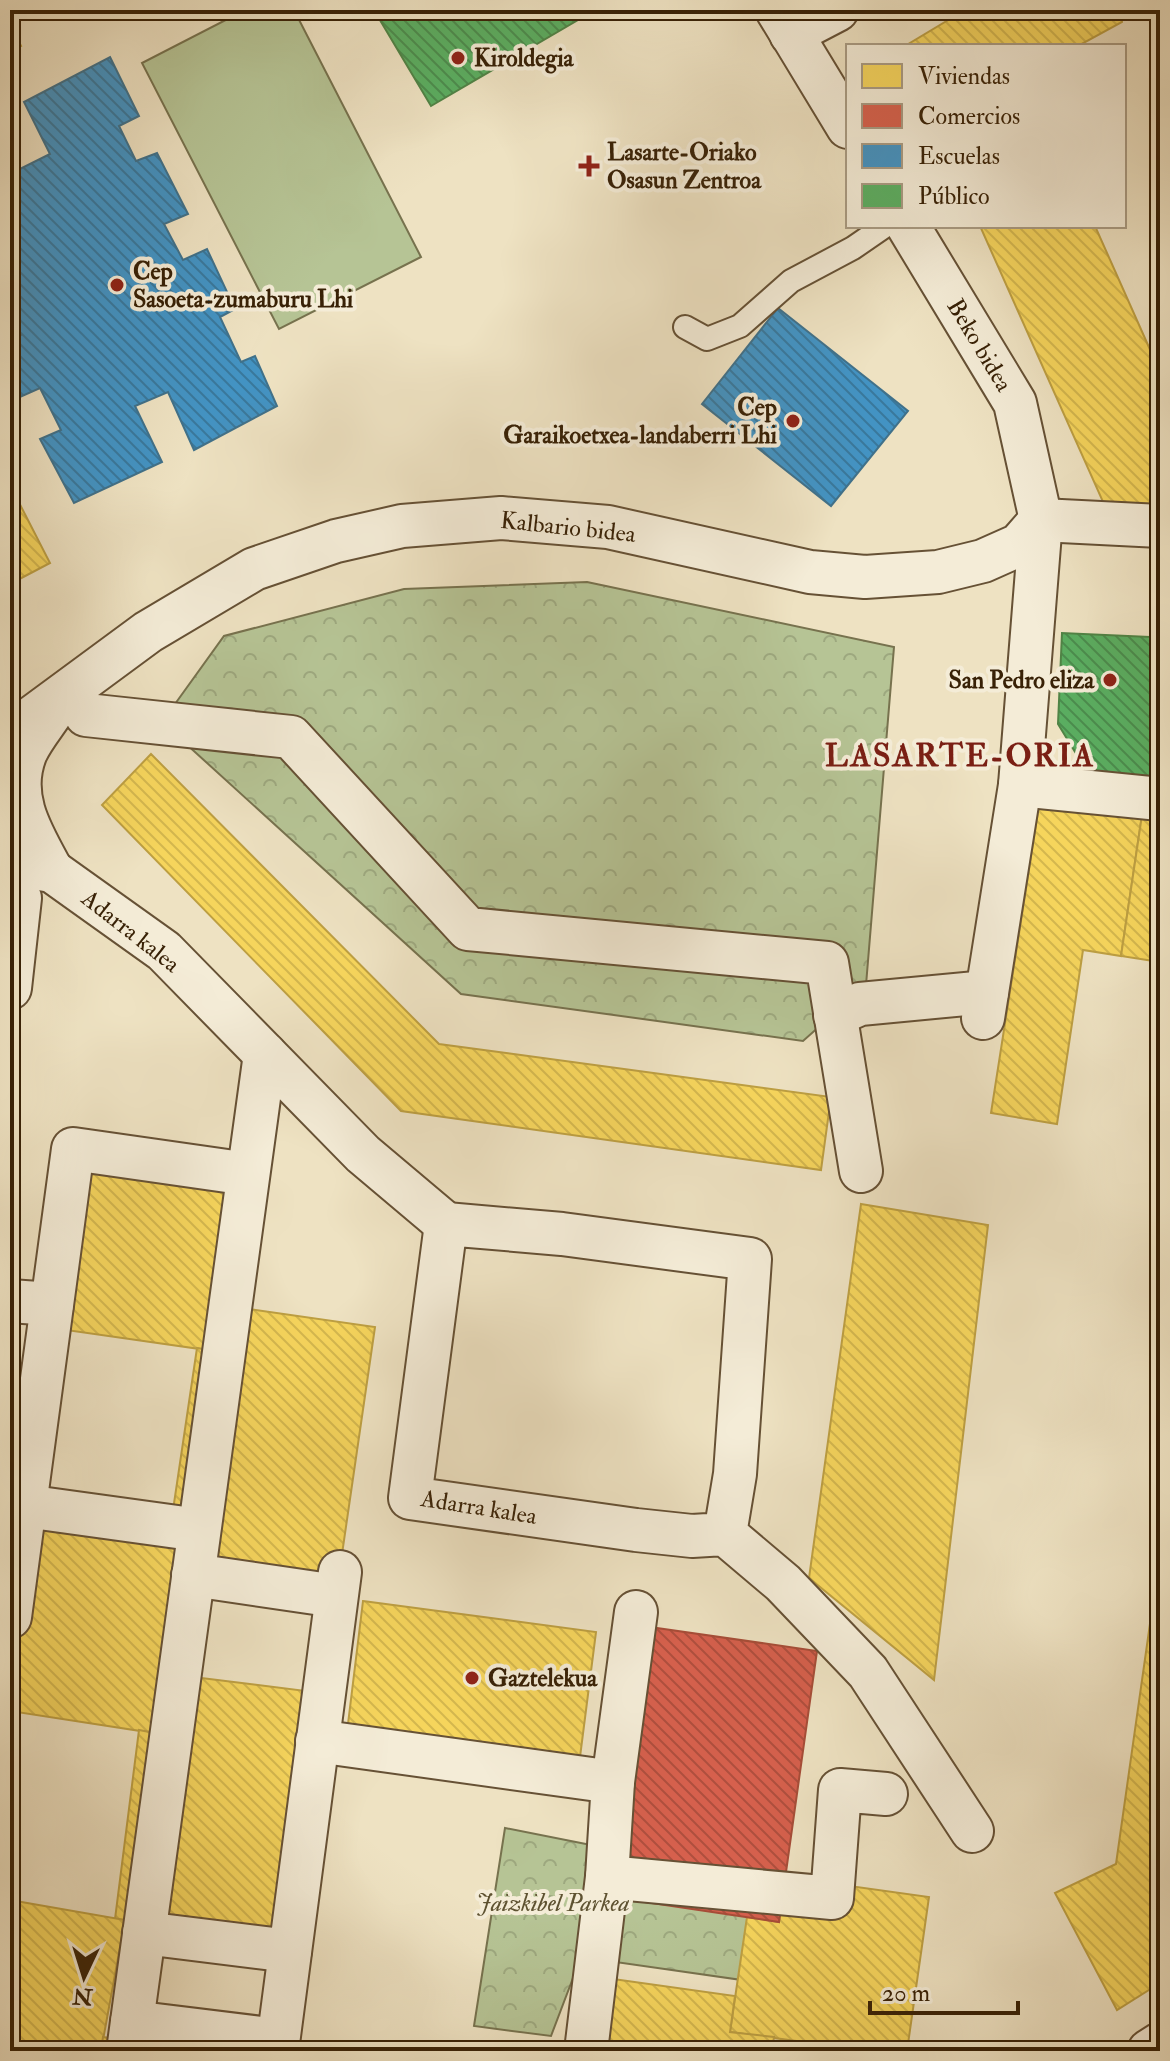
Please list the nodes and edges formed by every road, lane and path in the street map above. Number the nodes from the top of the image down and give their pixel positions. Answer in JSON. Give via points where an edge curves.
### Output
{"nodes":[{"id":1,"x":837,"y":10,"type":"edge"},
{"id":2,"x":784,"y":22,"type":"edge"},
{"id":3,"x":846,"y":124,"type":"edge"},
{"id":4,"x":882,"y":228,"type":"edge"},
{"id":5,"x":909,"y":228,"type":"edge"},
{"id":6,"x":685,"y":327,"type":"dead end"},
{"id":7,"x":1041,"y":520,"type":"junction"},
{"id":8,"x":1160,"y":526,"type":"edge"},
{"id":9,"x":76,"y":703,"type":"junction"},
{"id":10,"x":10,"y":731,"type":"edge"},
{"id":11,"x":1020,"y":785,"type":"junction"},
{"id":12,"x":1160,"y":799,"type":"edge"},
{"id":13,"x":52,"y":871,"type":"junction"},
{"id":14,"x":15,"y":881,"type":"edge"},
{"id":15,"x":10,"y":988,"type":"edge"},
{"id":16,"x":835,"y":1015,"type":"junction"},
{"id":17,"x":265,"y":1054,"type":"junction"},
{"id":18,"x":861,"y":1171,"type":"dead end"},
{"id":19,"x":248,"y":1174,"type":"junction"},
{"id":20,"x":446,"y":1224,"type":"junction"},
{"id":21,"x":10,"y":1301,"type":"edge"},
{"id":22,"x":52,"y":1304,"type":"junction"},
{"id":23,"x":17,"y":1506,"type":"edge"},
{"id":24,"x":199,"y":1530,"type":"junction"},
{"id":25,"x":725,"y":1534,"type":"junction"},
{"id":26,"x":193,"y":1575,"type":"junction"},
{"id":27,"x":636,"y":1612,"type":"dead end"},
{"id":28,"x":10,"y":1617,"type":"edge"},
{"id":29,"x":317,"y":1741,"type":"junction"},
{"id":30,"x":613,"y":1782,"type":"junction"},
{"id":31,"x":886,"y":1794,"type":"dead end"},
{"id":32,"x":972,"y":1831,"type":"dead end"},
{"id":33,"x":607,"y":1877,"type":"junction"},
{"id":34,"x":144,"y":1933,"type":"junction"},
{"id":35,"x":290,"y":1951,"type":"junction"},
{"id":36,"x":130,"y":2036,"type":"edge"},
{"id":37,"x":1160,"y":2044,"type":"edge"},
{"id":38,"x":277,"y":2045,"type":"edge"},
{"id":39,"x":586,"y":2051,"type":"edge"},
{"id":40,"x":1149,"y":2051,"type":"edge"}],
"edges":[{"from":1,"to":2,"type":"street"},
{"from":2,"to":3,"type":"street"},
{"from":4,"to":6,"type":"lane","via":[[791,281],[740,326],[707,339]]},
{"from":5,"to":7,"type":"street","name":"Beko bidea","via":[[1015,403]]},
{"from":7,"to":8,"type":"street"},
{"from":7,"to":9,"type":"street","name":"Kalbario bidea","via":[[1019,545],[983,561],[938,572],[865,577],[810,572],[608,527],[501,518],[402,526],[336,541],[254,569],[148,632]]},
{"from":7,"to":11,"type":"street","name":"Beko bidea"},
{"from":9,"to":10,"type":"street","name":"Kalbario bidea"},
{"from":9,"to":13,"type":"street","via":[[28,749],[19,773],[26,824]]},
{"from":9,"to":16,"type":"street","via":[[291,737],[468,929],[827,963]]},
{"from":11,"to":12,"type":"street"},
{"from":11,"to":16,"type":"street","name":"Beko bidea","via":[[985,1005],[860,1004]]},
{"from":13,"to":14,"type":"street","name":"Adarra kalea"},
{"from":13,"to":17,"type":"street","name":"Adarra kalea","via":[[164,951]]},
{"from":14,"to":15,"type":"street"},
{"from":16,"to":18,"type":"street"},
{"from":17,"to":19,"type":"street"},
{"from":17,"to":20,"type":"street","name":"Adarra kalea","via":[[363,1154]]},
{"from":19,"to":22,"type":"street","via":[[73,1149]]},
{"from":19,"to":24,"type":"street"},
{"from":20,"to":25,"type":"street","via":[[750,1259],[735,1474]]},
{"from":20,"to":25,"type":"street","name":"Adarra kalea","via":[[410,1498],[636,1530]]},
{"from":21,"to":22,"type":"street"},
{"from":22,"to":23,"type":"street"},
{"from":23,"to":24,"type":"street"},
{"from":23,"to":28,"type":"street"},
{"from":24,"to":26,"type":"street"},
{"from":25,"to":32,"type":"street","via":[[783,1583],[868,1672]]},
{"from":26,"to":29,"type":"street","via":[[338,1584]]},
{"from":26,"to":34,"type":"street"},
{"from":27,"to":30,"type":"street"},
{"from":29,"to":30,"type":"street"},
{"from":29,"to":35,"type":"street"},
{"from":30,"to":33,"type":"street"},
{"from":31,"to":33,"type":"street","via":[[840,1790],[832,1898]]},
{"from":33,"to":39,"type":"street"},
{"from":34,"to":35,"type":"street"},
{"from":34,"to":36,"type":"street"},
{"from":35,"to":38,"type":"street"},
{"from":36,"to":38,"type":"street"},
{"from":37,"to":40,"type":"street"}]}
